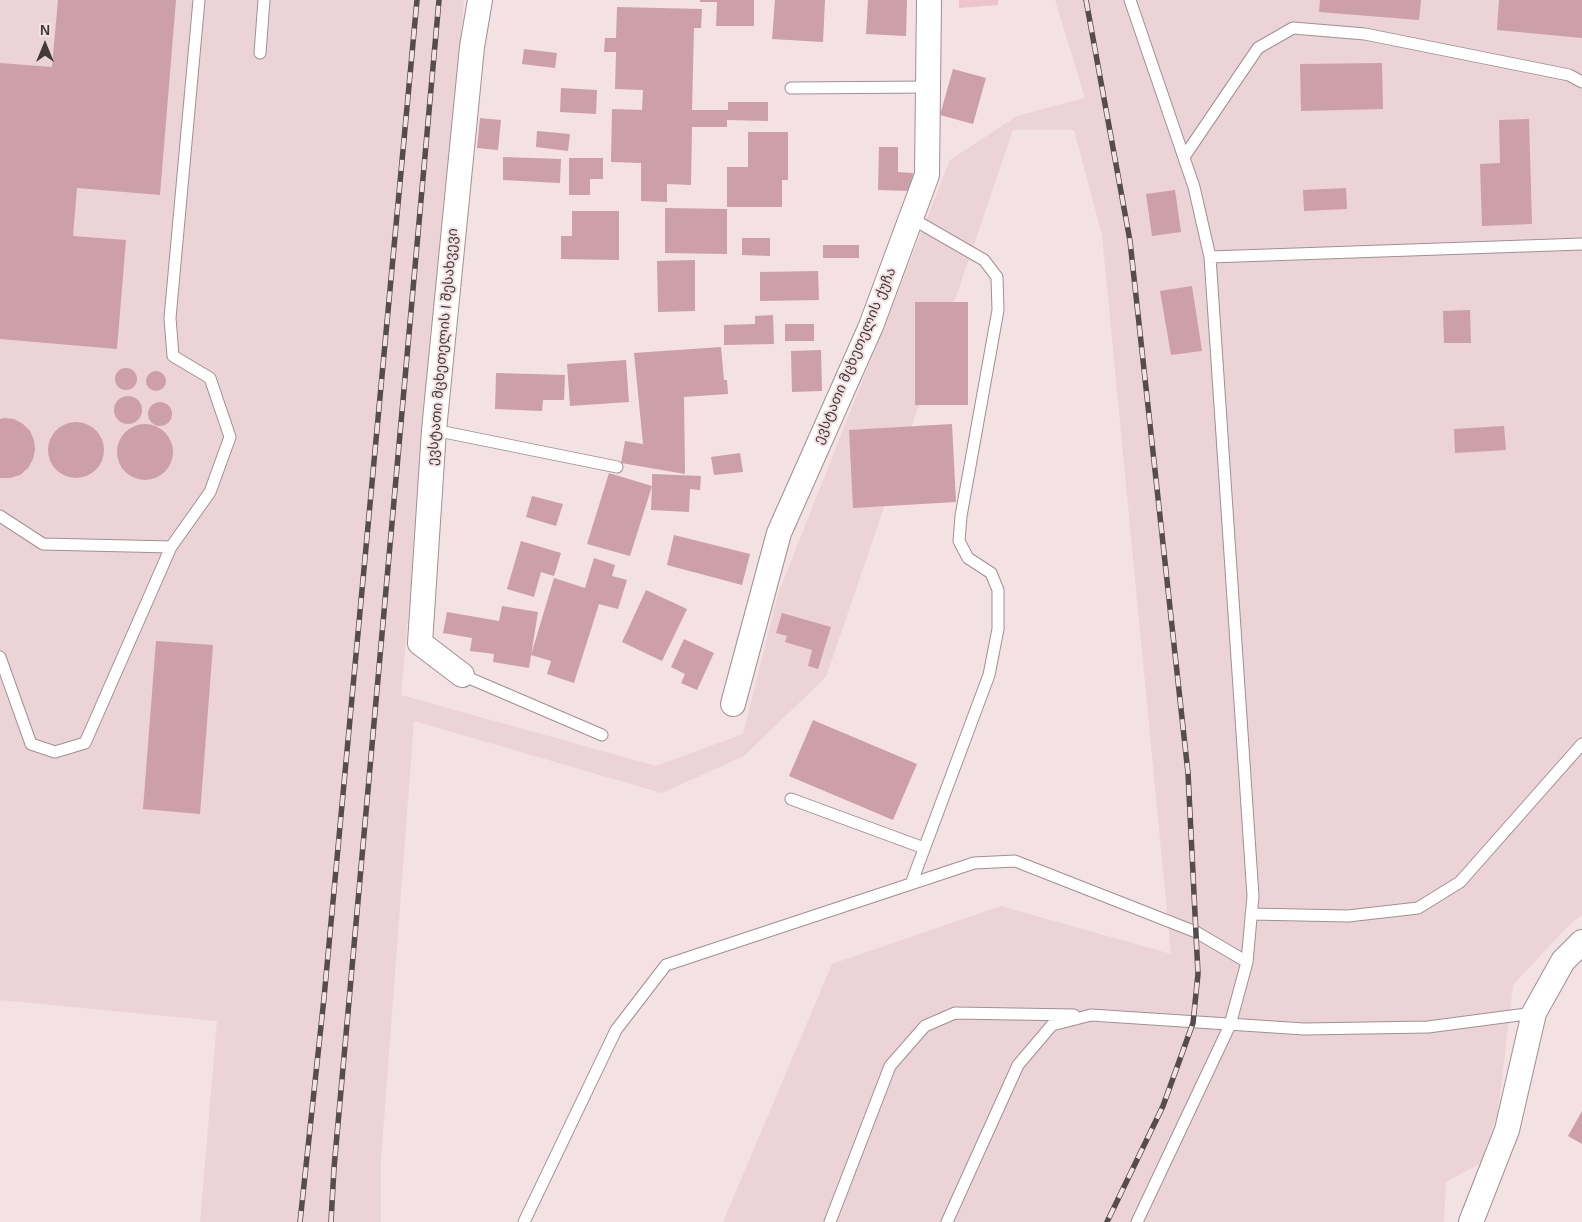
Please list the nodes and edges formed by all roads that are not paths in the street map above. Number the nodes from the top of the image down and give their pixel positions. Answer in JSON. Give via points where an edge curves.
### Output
{"nodes":[{"id":1,"x":199,"y":0,"type":"edge"},
{"id":2,"x":264,"y":0,"type":"edge"},
{"id":3,"x":480,"y":0,"type":"edge"},
{"id":4,"x":929,"y":0,"type":"edge"},
{"id":5,"x":1130,"y":0,"type":"edge"},
{"id":6,"x":260,"y":53,"type":"dead end"},
{"id":7,"x":1582,"y":82,"type":"edge"},
{"id":8,"x":928,"y":87,"type":"junction"},
{"id":9,"x":791,"y":88,"type":"dead end"},
{"id":10,"x":1184,"y":157,"type":"junction"},
{"id":11,"x":911,"y":218,"type":"junction"},
{"id":12,"x":1582,"y":244,"type":"edge"},
{"id":13,"x":1210,"y":257,"type":"junction"},
{"id":14,"x":434,"y":430,"type":"junction"},
{"id":15,"x":617,"y":467,"type":"dead end"},
{"id":16,"x":0,"y":516,"type":"edge"},
{"id":17,"x":172,"y":546,"type":"junction"},
{"id":18,"x":0,"y":657,"type":"edge"},
{"id":19,"x":462,"y":675,"type":"joint"},
{"id":20,"x":733,"y":704,"type":"dead end"},
{"id":21,"x":602,"y":735,"type":"dead end"},
{"id":22,"x":1582,"y":744,"type":"edge"},
{"id":23,"x":791,"y":798,"type":"dead end"},
{"id":24,"x":924,"y":848,"type":"junction"},
{"id":25,"x":910,"y":884,"type":"junction"},
{"id":26,"x":1251,"y":914,"type":"junction"},
{"id":27,"x":1582,"y":942,"type":"edge"},
{"id":28,"x":1247,"y":962,"type":"junction"},
{"id":29,"x":1534,"y":1013,"type":"junction"},
{"id":30,"x":1091,"y":1015,"type":"junction"},
{"id":31,"x":1230,"y":1025,"type":"junction"},
{"id":32,"x":524,"y":1222,"type":"edge"},
{"id":33,"x":830,"y":1222,"type":"edge"},
{"id":34,"x":947,"y":1222,"type":"edge"},
{"id":35,"x":1137,"y":1222,"type":"edge"},
{"id":36,"x":1471,"y":1222,"type":"edge"}],
"edges":[{"from":1,"to":17,"type":"lane","via":[[170,318],[173,356],[210,378],[230,437],[210,492]]},
{"from":2,"to":6,"type":"lane"},
{"from":3,"to":14,"type":"street","name":"ევსტათი მცხეთელის I შესახვევი","via":[[472,47]]},
{"from":4,"to":8,"type":"street","name":"ევსტათი მცხეთელის ქუჩა"},
{"from":5,"to":10,"type":"lane"},
{"from":7,"to":10,"type":"lane","via":[[1569,75],[1365,34],[1293,28],[1258,48]]},
{"from":8,"to":9,"type":"lane"},
{"from":8,"to":11,"type":"street","name":"ევსტათი მცხეთელის ქუჩა","via":[[927,175]]},
{"from":10,"to":13,"type":"lane"},
{"from":11,"to":20,"type":"street","name":"ევსტათი მცხეთელის ქუჩა","via":[[871,326],[779,533]]},
{"from":11,"to":24,"type":"lane","via":[[984,260],[997,277],[998,310],[959,541],[968,558],[991,573],[998,590],[998,629],[989,675]]},
{"from":12,"to":13,"type":"lane"},
{"from":13,"to":26,"type":"lane","via":[[1253,896]]},
{"from":14,"to":15,"type":"lane"},
{"from":14,"to":19,"type":"street","name":"ევსტათი მცხეთელის I შესახვევი","via":[[420,643]]},
{"from":16,"to":17,"type":"lane","via":[[43,544]]},
{"from":17,"to":18,"type":"lane","via":[[85,743],[55,752],[32,744]]},
{"from":19,"to":21,"type":"lane"},
{"from":22,"to":26,"type":"lane","via":[[1460,882],[1418,908],[1348,916]]},
{"from":23,"to":24,"type":"lane"},
{"from":24,"to":25,"type":"lane"},
{"from":25,"to":28,"type":"lane","via":[[974,863],[1014,861],[1196,932]]},
{"from":25,"to":32,"type":"lane","via":[[666,965],[616,1030]]},
{"from":26,"to":28,"type":"lane"},
{"from":27,"to":29,"type":"street","via":[[1563,961]]},
{"from":28,"to":31,"type":"lane"},
{"from":29,"to":31,"type":"lane","via":[[1428,1027],[1304,1029]]},
{"from":29,"to":36,"type":"street","via":[[1507,1130]]},
{"from":30,"to":31,"type":"lane"},
{"from":30,"to":33,"type":"lane","via":[[956,1013],[925,1026],[890,1066]]},
{"from":30,"to":34,"type":"lane","via":[[1052,1025],[1018,1065]]},
{"from":31,"to":35,"type":"lane"}]}
